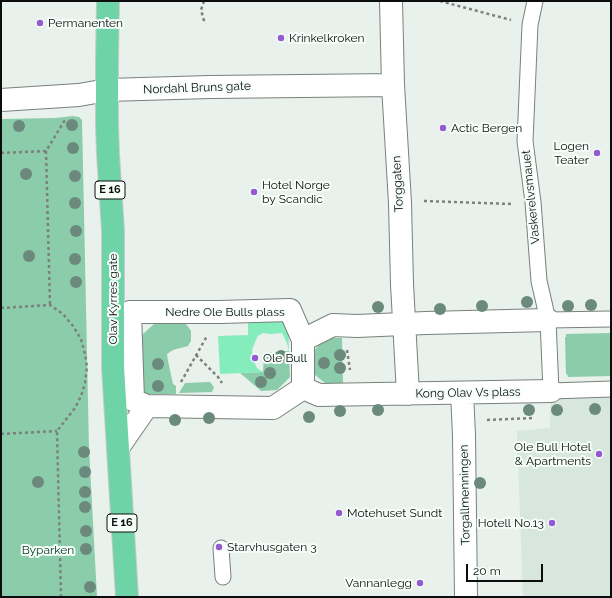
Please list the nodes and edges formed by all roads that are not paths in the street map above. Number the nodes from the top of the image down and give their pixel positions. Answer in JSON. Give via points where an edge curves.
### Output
{"nodes":[{"id":1,"x":108,"y":1,"type":"edge"},
{"id":2,"x":391,"y":1,"type":"edge"},
{"id":3,"x":534,"y":1,"type":"edge"},
{"id":4,"x":393,"y":85,"type":"junction"},
{"id":5,"x":107,"y":90,"type":"junction"},
{"id":6,"x":1,"y":100,"type":"edge"},
{"id":7,"x":402,"y":284,"type":"joint"},
{"id":8,"x":113,"y":291,"type":"junction"},
{"id":9,"x":130,"y":312,"type":"junction"},
{"id":10,"x":611,"y":319,"type":"edge"},
{"id":11,"x":548,"y":320,"type":"junction"},
{"id":12,"x":404,"y":324,"type":"junction"},
{"id":13,"x":303,"y":340,"type":"junction"},
{"id":14,"x":303,"y":388,"type":"junction"},
{"id":15,"x":611,"y":389,"type":"edge"},
{"id":16,"x":551,"y":391,"type":"junction"},
{"id":17,"x":462,"y":393,"type":"junction"},
{"id":18,"x":408,"y":394,"type":"junction"},
{"id":19,"x":146,"y":406,"type":"junction"},
{"id":20,"x":118,"y":448,"type":"junction"},
{"id":21,"x":221,"y":548,"type":"dead end"},
{"id":22,"x":223,"y":577,"type":"dead end"},
{"id":23,"x":127,"y":597,"type":"edge"},
{"id":24,"x":466,"y":597,"type":"edge"}],
"edges":[{"from":1,"to":5,"type":"highway","name":"Olav Kyrres gate","number":"E 16"},
{"from":2,"to":4,"type":"street","name":"Torggaten"},
{"from":3,"to":11,"type":"lane","name":"Vaskerelvsmauet","via":[[530,25],[525,141],[539,281]]},
{"from":4,"to":5,"type":"street","name":"Nordahl Bruns gate"},
{"from":4,"to":7,"type":"street","name":"Torggaten"},
{"from":5,"to":6,"type":"street","name":"Nordahl Bruns gate","via":[[79,95]]},
{"from":5,"to":8,"type":"highway","name":"Olav Kyrres gate","number":"E 16"},
{"from":7,"to":12,"type":"street","name":"Kong Olav Vs plass"},
{"from":8,"to":9,"type":"street","via":[[128,302]]},
{"from":8,"to":20,"type":"highway","name":"Olav Kyrres gate","number":"E 16","via":[[113,367]]},
{"from":9,"to":13,"type":"street","name":"Nedre Ole Bulls plass","via":[[290,310]]},
{"from":9,"to":19,"type":"street","via":[[133,400]]},
{"from":10,"to":11,"type":"lane"},
{"from":11,"to":12,"type":"street"},
{"from":11,"to":16,"type":"lane","name":"Vaskerelvsmauet"},
{"from":12,"to":13,"type":"street","via":[[333,325]]},
{"from":12,"to":18,"type":"street","name":"Kong Olav Vs plass"},
{"from":13,"to":14,"type":"street","name":"Nedre Ole Bulls plass"},
{"from":14,"to":18,"type":"street","via":[[319,395]]},
{"from":14,"to":19,"type":"street","via":[[273,408]]},
{"from":15,"to":16,"type":"lane"},
{"from":16,"to":17,"type":"street","name":"Kong Olav Vs plass"},
{"from":17,"to":18,"type":"street","name":"Kong Olav Vs plass"},
{"from":17,"to":24,"type":"street","name":"Torgallmenningen"},
{"from":19,"to":20,"type":"street"},
{"from":20,"to":23,"type":"highway","name":"Olav Kyrres gate","number":"E 16"},
{"from":21,"to":22,"type":"lane"}]}
